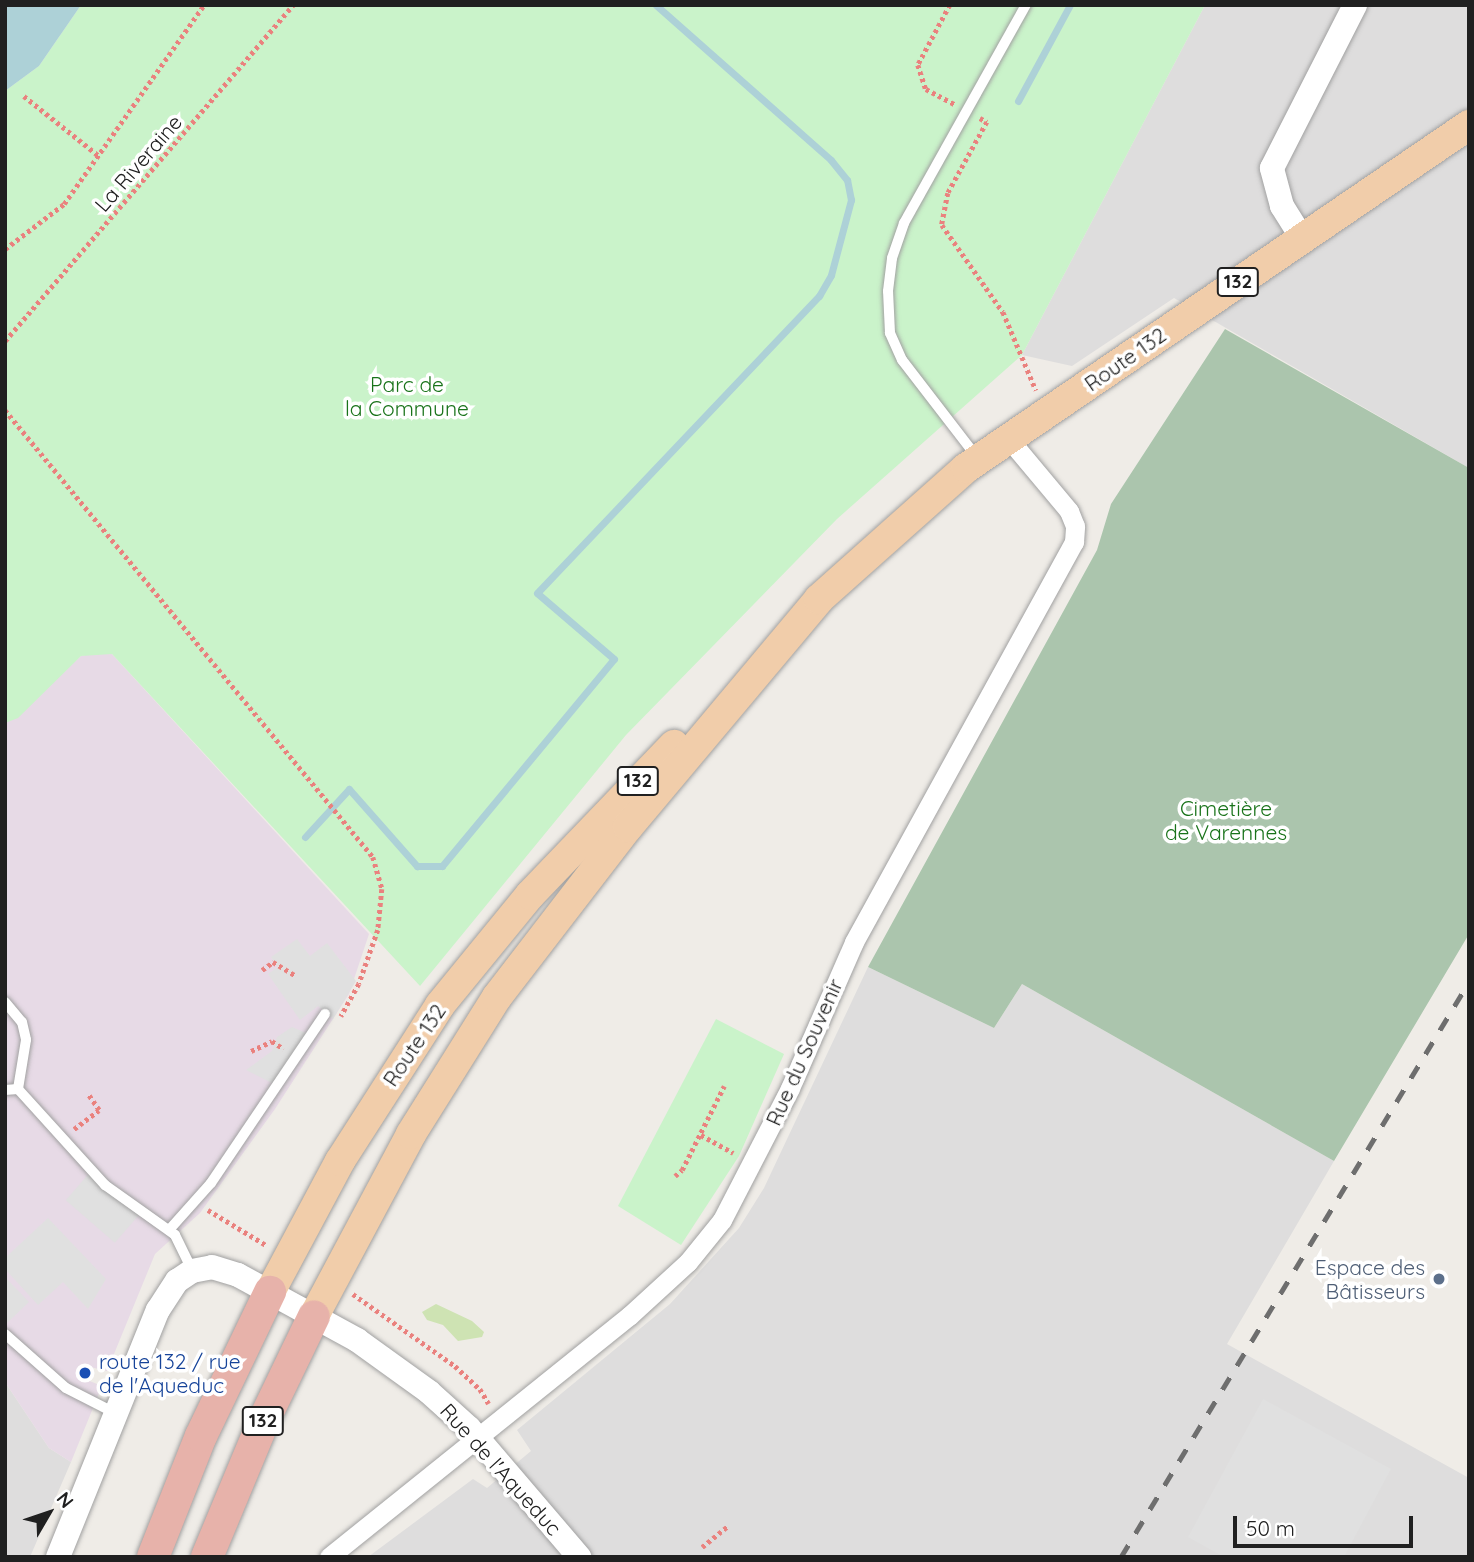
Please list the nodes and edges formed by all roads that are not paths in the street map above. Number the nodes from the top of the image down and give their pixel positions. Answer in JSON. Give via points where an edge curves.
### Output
{"nodes":[{"id":1,"x":1026,"y":5,"type":"edge"},
{"id":2,"x":1355,"y":5,"type":"edge"},
{"id":3,"x":1469,"y":125,"type":"edge"},
{"id":4,"x":1302,"y":238,"type":"junction"},
{"id":5,"x":1008,"y":438,"type":"junction"},
{"id":6,"x":978,"y":459,"type":"junction"},
{"id":7,"x":801,"y":619,"type":"junction"},
{"id":8,"x":5,"y":1002,"type":"edge"},
{"id":9,"x":325,"y":1014,"type":"dead end"},
{"id":10,"x":18,"y":1089,"type":"junction"},
{"id":11,"x":5,"y":1090,"type":"edge"},
{"id":12,"x":169,"y":1230,"type":"junction"},
{"id":13,"x":192,"y":1271,"type":"junction"},
{"id":14,"x":270,"y":1292,"type":"junction"},
{"id":15,"x":314,"y":1316,"type":"junction"},
{"id":16,"x":5,"y":1334,"type":"edge"},
{"id":17,"x":117,"y":1414,"type":"junction"},
{"id":18,"x":477,"y":1437,"type":"junction"},
{"id":19,"x":58,"y":1557,"type":"edge"},
{"id":20,"x":153,"y":1557,"type":"edge"},
{"id":21,"x":207,"y":1557,"type":"edge"},
{"id":22,"x":329,"y":1557,"type":"edge"},
{"id":23,"x":579,"y":1557,"type":"edge"}],
"edges":[{"from":1,"to":6,"type":"lane","via":[[904,223],[892,258],[888,291],[890,333],[902,360]]},
{"from":2,"to":4,"type":"street","via":[[1272,167],[1282,206]]},
{"from":3,"to":4,"type":"main road","name":"Route 132","number":"132"},
{"from":4,"to":5,"type":"main road","name":"Route 132","number":"132"},
{"from":5,"to":6,"type":"main road","name":"Route 132","number":"132"},
{"from":5,"to":18,"type":"street","name":"Rue du Souvenir","via":[[1069,512],[1075,526],[1074,542],[854,942],[790,1088],[732,1204],[699,1250],[652,1296]]},
{"from":6,"to":7,"type":"main road","name":"Route 132","number":"132","via":[[894,528]]},
{"from":7,"to":14,"type":"main road","name":"Route 132","number":"132","via":[[598,821],[469,968],[370,1111]]},
{"from":7,"to":15,"type":"main road","name":"Route 132","number":"132","via":[[603,858],[497,997],[411,1134]]},
{"from":8,"to":10,"type":"lane","via":[[22,1022],[26,1040]]},
{"from":9,"to":12,"type":"lane","via":[[211,1183]]},
{"from":10,"to":11,"type":"lane"},
{"from":10,"to":12,"type":"lane","via":[[105,1185]]},
{"from":12,"to":13,"type":"lane"},
{"from":13,"to":14,"type":"street","name":"Rue de l'Aqueduc","via":[[226,1269]]},
{"from":13,"to":17,"type":"street","via":[[164,1298]]},
{"from":14,"to":15,"type":"street","name":"Rue de l'Aqueduc"},
{"from":14,"to":20,"type":"highway","name":"Route 132","number":"132","via":[[201,1436]]},
{"from":15,"to":18,"type":"street","name":"Rue de l'Aqueduc","via":[[403,1372]]},
{"from":15,"to":21,"type":"highway","name":"Route 132","number":"132"},
{"from":16,"to":17,"type":"lane","via":[[66,1388]]},
{"from":17,"to":19,"type":"street"},
{"from":18,"to":22,"type":"street","name":"Rue du Souvenir"},
{"from":18,"to":23,"type":"street","name":"Rue de l'Aqueduc"}]}
